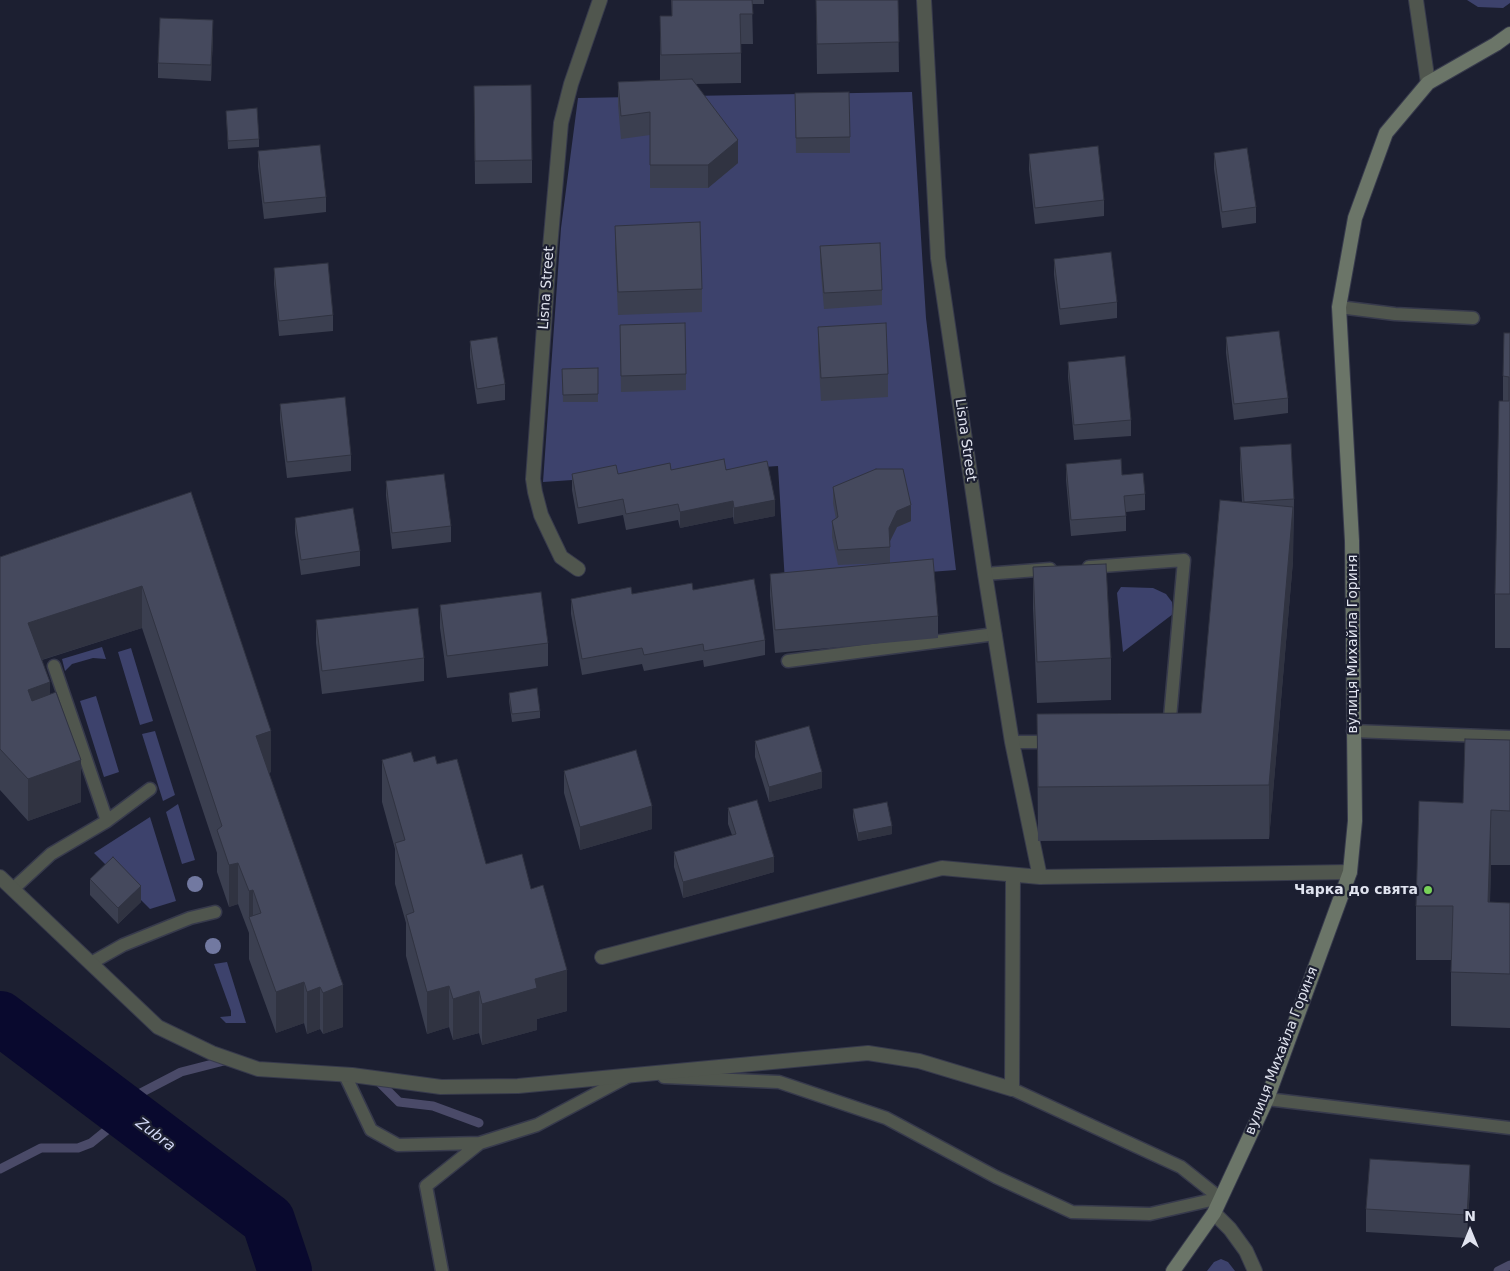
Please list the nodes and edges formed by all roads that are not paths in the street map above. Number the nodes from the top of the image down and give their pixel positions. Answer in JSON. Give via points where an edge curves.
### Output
{"nodes":[{"id":1,"x":600,"y":0,"type":"edge"},
{"id":2,"x":924,"y":0,"type":"edge"},
{"id":3,"x":1416,"y":0,"type":"edge"},
{"id":4,"x":1510,"y":34,"type":"edge"},
{"id":5,"x":1428,"y":83,"type":"junction"},
{"id":6,"x":1339,"y":307,"type":"junction"},
{"id":7,"x":1473,"y":318,"type":"dead end"},
{"id":8,"x":1080,"y":567,"type":"edge"},
{"id":9,"x":1061,"y":568,"type":"edge"},
{"id":10,"x":578,"y":569,"type":"dead end"},
{"id":11,"x":985,"y":574,"type":"junction"},
{"id":12,"x":995,"y":634,"type":"junction"},
{"id":13,"x":788,"y":661,"type":"dead end"},
{"id":14,"x":54,"y":666,"type":"dead end"},
{"id":15,"x":1353,"y":731,"type":"junction"},
{"id":16,"x":1510,"y":737,"type":"edge"},
{"id":17,"x":1168,"y":741,"type":"edge"},
{"id":18,"x":1012,"y":742,"type":"junction"},
{"id":19,"x":1067,"y":742,"type":"edge"},
{"id":20,"x":150,"y":788,"type":"dead end"},
{"id":21,"x":107,"y":821,"type":"junction"},
{"id":22,"x":1350,"y":872,"type":"junction"},
{"id":23,"x":1013,"y":875,"type":"junction"},
{"id":24,"x":0,"y":877,"type":"edge"},
{"id":25,"x":1040,"y":877,"type":"junction"},
{"id":26,"x":13,"y":889,"type":"junction"},
{"id":27,"x":215,"y":912,"type":"dead end"},
{"id":28,"x":602,"y":957,"type":"dead end"},
{"id":29,"x":91,"y":963,"type":"junction"},
{"id":30,"x":345,"y":1075,"type":"junction"},
{"id":31,"x":630,"y":1075,"type":"junction"},
{"id":32,"x":1012,"y":1089,"type":"junction"},
{"id":33,"x":1267,"y":1098,"type":"junction"},
{"id":34,"x":1510,"y":1128,"type":"edge"},
{"id":35,"x":480,"y":1143,"type":"junction"},
{"id":36,"x":1220,"y":1198,"type":"junction"},
{"id":37,"x":1214,"y":1212,"type":"junction"},
{"id":38,"x":442,"y":1271,"type":"edge"},
{"id":39,"x":1172,"y":1271,"type":"edge"},
{"id":40,"x":1255,"y":1271,"type":"edge"}],
"edges":[{"from":1,"to":10,"type":"street","name":"Lisna Street","via":[[561,123],[533,478],[541,515],[561,557]]},
{"from":2,"to":11,"type":"street","name":"Lisna Street","via":[[938,258]]},
{"from":3,"to":5,"type":"street"},
{"from":4,"to":5,"type":"main road"},
{"from":5,"to":6,"type":"main road","name":"вулиця Михайла Гориня","via":[[1386,133],[1355,218]]},
{"from":6,"to":7,"type":"lane"},
{"from":6,"to":15,"type":"main road","name":"вулиця Михайла Гориня","via":[[1352,541]]},
{"from":8,"to":17,"type":"lane","via":[[1184,560]]},
{"from":9,"to":11,"type":"lane"},
{"from":11,"to":12,"type":"street","name":"Lisna Street"},
{"from":12,"to":13,"type":"lane"},
{"from":12,"to":18,"type":"street","name":"Lisna Street"},
{"from":14,"to":21,"type":"lane"},
{"from":15,"to":16,"type":"lane"},
{"from":15,"to":22,"type":"main road","name":"вулиця Михайла Гориня","via":[[1355,821]]},
{"from":18,"to":19,"type":"lane"},
{"from":18,"to":25,"type":"street","name":"Lisna Street"},
{"from":20,"to":21,"type":"lane"},
{"from":21,"to":26,"type":"lane","via":[[51,854]]},
{"from":22,"to":25,"type":"street"},
{"from":22,"to":33,"type":"main road","name":"вулиця Михайла Гориня"},
{"from":23,"to":25,"type":"street"},
{"from":23,"to":28,"type":"street","via":[[942,868]]},
{"from":23,"to":32,"type":"street"},
{"from":24,"to":26,"type":"street"},
{"from":26,"to":29,"type":"street"},
{"from":27,"to":29,"type":"lane","via":[[190,918],[123,944]]},
{"from":29,"to":30,"type":"street","via":[[158,1027],[212,1053],[258,1069]]},
{"from":30,"to":31,"type":"street","via":[[441,1087],[518,1086]]},
{"from":30,"to":35,"type":"lane","via":[[371,1130],[398,1145]]},
{"from":31,"to":32,"type":"street","via":[[868,1053],[919,1061]]},
{"from":31,"to":35,"type":"lane","via":[[536,1125]]},
{"from":31,"to":36,"type":"lane","via":[[779,1082],[886,1118],[996,1177],[1072,1212],[1150,1214]]},
{"from":32,"to":36,"type":"lane","via":[[1181,1167]]},
{"from":33,"to":34,"type":"lane"},
{"from":33,"to":36,"type":"main road","name":"вулиця Михайла Гориня"},
{"from":35,"to":38,"type":"lane","via":[[426,1186]]},
{"from":36,"to":37,"type":"main road","name":"вулиця Михайла Гориня"},
{"from":37,"to":39,"type":"main road","name":"вулиця Михайла Гориня"},
{"from":37,"to":40,"type":"street","via":[[1246,1250]]}]}
